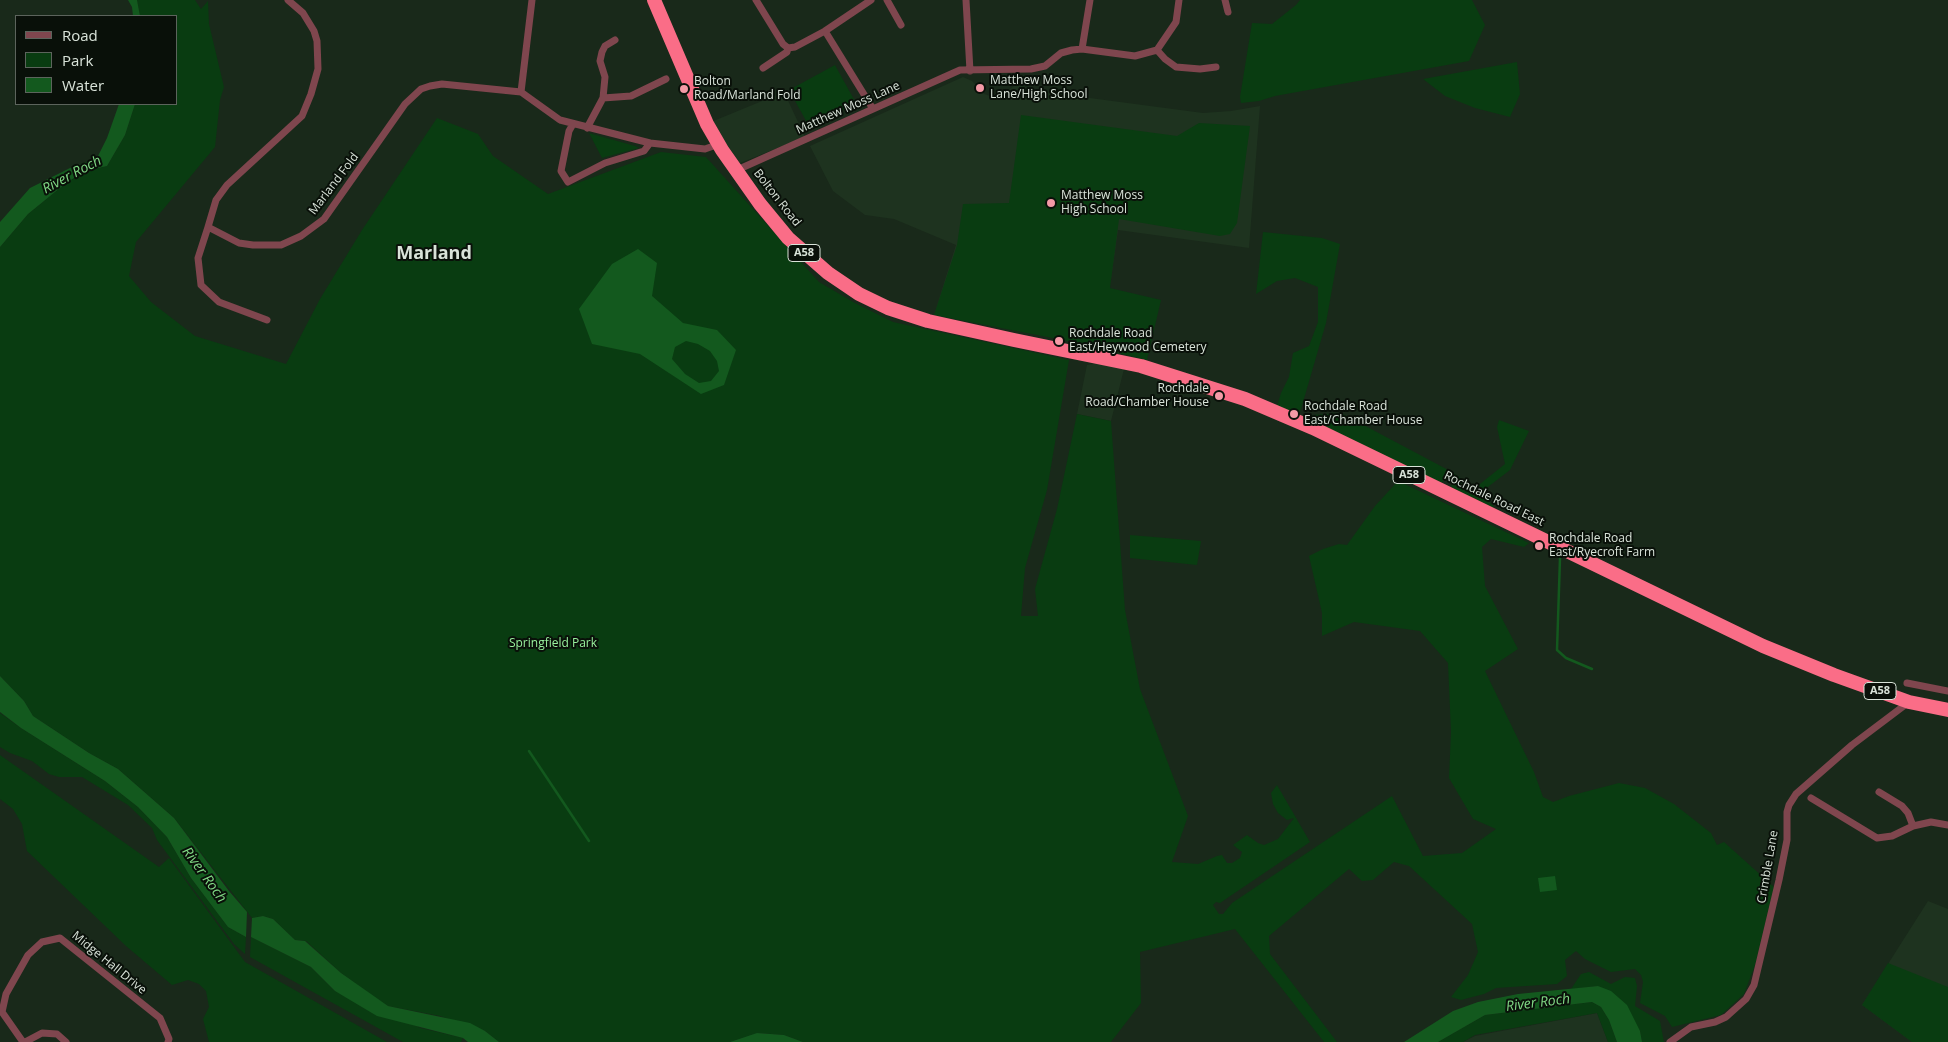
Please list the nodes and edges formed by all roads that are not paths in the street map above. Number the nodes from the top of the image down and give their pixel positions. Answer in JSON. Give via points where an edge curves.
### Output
{"nodes":[{"id":1,"x":288,"y":0,"type":"edge"},
{"id":2,"x":532,"y":0,"type":"edge"},
{"id":3,"x":756,"y":0,"type":"edge"},
{"id":4,"x":871,"y":0,"type":"edge"},
{"id":5,"x":887,"y":0,"type":"edge"},
{"id":6,"x":966,"y":0,"type":"edge"},
{"id":7,"x":1090,"y":0,"type":"edge"},
{"id":8,"x":1179,"y":0,"type":"edge"},
{"id":9,"x":1225,"y":0,"type":"edge"},
{"id":10,"x":656,"y":1,"type":"edge"},
{"id":11,"x":1228,"y":12,"type":"dead end"},
{"id":12,"x":901,"y":25,"type":"dead end"},
{"id":13,"x":824,"y":31,"type":"junction"},
{"id":14,"x":616,"y":40,"type":"dead end"},
{"id":15,"x":788,"y":48,"type":"junction"},
{"id":16,"x":1082,"y":50,"type":"junction"},
{"id":17,"x":1158,"y":50,"type":"junction"},
{"id":18,"x":1216,"y":67,"type":"dead end"},
{"id":19,"x":762,"y":68,"type":"dead end"},
{"id":20,"x":970,"y":71,"type":"junction"},
{"id":21,"x":666,"y":79,"type":"dead end"},
{"id":22,"x":521,"y":92,"type":"junction"},
{"id":23,"x":603,"y":98,"type":"junction"},
{"id":24,"x":873,"y":108,"type":"junction"},
{"id":25,"x":573,"y":124,"type":"junction"},
{"id":26,"x":587,"y":128,"type":"junction"},
{"id":27,"x":650,"y":143,"type":"junction"},
{"id":28,"x":719,"y":144,"type":"junction"},
{"id":29,"x":737,"y":170,"type":"junction"},
{"id":30,"x":208,"y":227,"type":"junction"},
{"id":31,"x":267,"y":320,"type":"dead end"},
{"id":32,"x":1078,"y":352,"type":"joint"},
{"id":33,"x":1907,"y":683,"type":"dead end"},
{"id":34,"x":1948,"y":691,"type":"edge"},
{"id":35,"x":1909,"y":702,"type":"junction"},
{"id":36,"x":1948,"y":710,"type":"edge"},
{"id":37,"x":1879,"y":792,"type":"dead end"},
{"id":38,"x":1811,"y":798,"type":"dead end"},
{"id":39,"x":1948,"y":825,"type":"edge"},
{"id":40,"x":1913,"y":826,"type":"junction"},
{"id":41,"x":1,"y":1012,"type":"edge"},
{"id":42,"x":24,"y":1042,"type":"edge"},
{"id":43,"x":66,"y":1042,"type":"edge"},
{"id":44,"x":168,"y":1042,"type":"edge"},
{"id":45,"x":1670,"y":1042,"type":"edge"}],
"edges":[{"from":1,"to":30,"type":"street","via":[[310,22],[318,41],[318,68],[311,94],[302,116],[294,125],[221,192]]},
{"from":2,"to":22,"type":"street"},
{"from":3,"to":15,"type":"street"},
{"from":4,"to":13,"type":"street"},
{"from":5,"to":12,"type":"street"},
{"from":6,"to":20,"type":"street"},
{"from":7,"to":16,"type":"street"},
{"from":8,"to":17,"type":"street","via":[[1176,22]]},
{"from":9,"to":11,"type":"street"},
{"from":10,"to":28,"type":"highway","name":"Bolton Road","number":"A58","via":[[707,124]]},
{"from":13,"to":15,"type":"street"},
{"from":13,"to":24,"type":"street"},
{"from":14,"to":23,"type":"street","via":[[607,42],[602,52]]},
{"from":15,"to":19,"type":"street","via":[[787,52]]},
{"from":16,"to":17,"type":"street","name":"Matthew Moss Lane","via":[[1136,56]]},
{"from":16,"to":20,"type":"street","name":"Matthew Moss Lane","via":[[1061,53],[1045,66],[1031,69]]},
{"from":17,"to":18,"type":"street","via":[[1176,67]]},
{"from":20,"to":24,"type":"street","name":"Matthew Moss Lane","via":[[960,70]]},
{"from":21,"to":23,"type":"street","via":[[631,96]]},
{"from":22,"to":25,"type":"street","name":"Marland Fold","via":[[560,120]]},
{"from":22,"to":30,"type":"street","name":"Marland Fold","via":[[442,84],[421,89],[405,104],[324,219],[291,241],[281,245],[253,245],[233,240]]},
{"from":23,"to":26,"type":"street"},
{"from":24,"to":29,"type":"street","name":"Matthew Moss Lane"},
{"from":25,"to":26,"type":"street","name":"Marland Fold"},
{"from":25,"to":27,"type":"street","via":[[561,171],[568,182],[604,162],[644,151]]},
{"from":26,"to":27,"type":"street","name":"Marland Fold"},
{"from":27,"to":28,"type":"street","name":"Marland Fold","via":[[705,149]]},
{"from":28,"to":29,"type":"highway","name":"Bolton Road","number":"A58"},
{"from":29,"to":32,"type":"highway","name":"Bolton Road","number":"A58","via":[[788,238],[828,273],[859,294],[928,321]]},
{"from":30,"to":31,"type":"street","via":[[198,258],[201,285],[219,302]]},
{"from":32,"to":35,"type":"highway","name":"Rochdale Road East","number":"A58","via":[[1142,366],[1245,399],[1313,428],[1762,646]]},
{"from":33,"to":34,"type":"street"},
{"from":35,"to":36,"type":"highway","name":"Rochdale Road East","number":"A58"},
{"from":35,"to":45,"type":"street","name":"Crimble Lane","via":[[1852,745],[1796,794],[1787,812],[1787,840],[1754,985],[1726,1018],[1691,1027]]},
{"from":37,"to":40,"type":"street","via":[[1902,806]]},
{"from":38,"to":40,"type":"street","via":[[1876,841]]},
{"from":39,"to":40,"type":"street","via":[[1931,822]]},
{"from":41,"to":42,"type":"street","name":"Midge Hall Drive"},
{"from":41,"to":44,"type":"street","name":"Midge Hall Drive","via":[[6,994],[28,955],[42,942],[60,938],[160,1018]]},
{"from":42,"to":43,"type":"street","via":[[42,1033],[57,1034]]}]}
